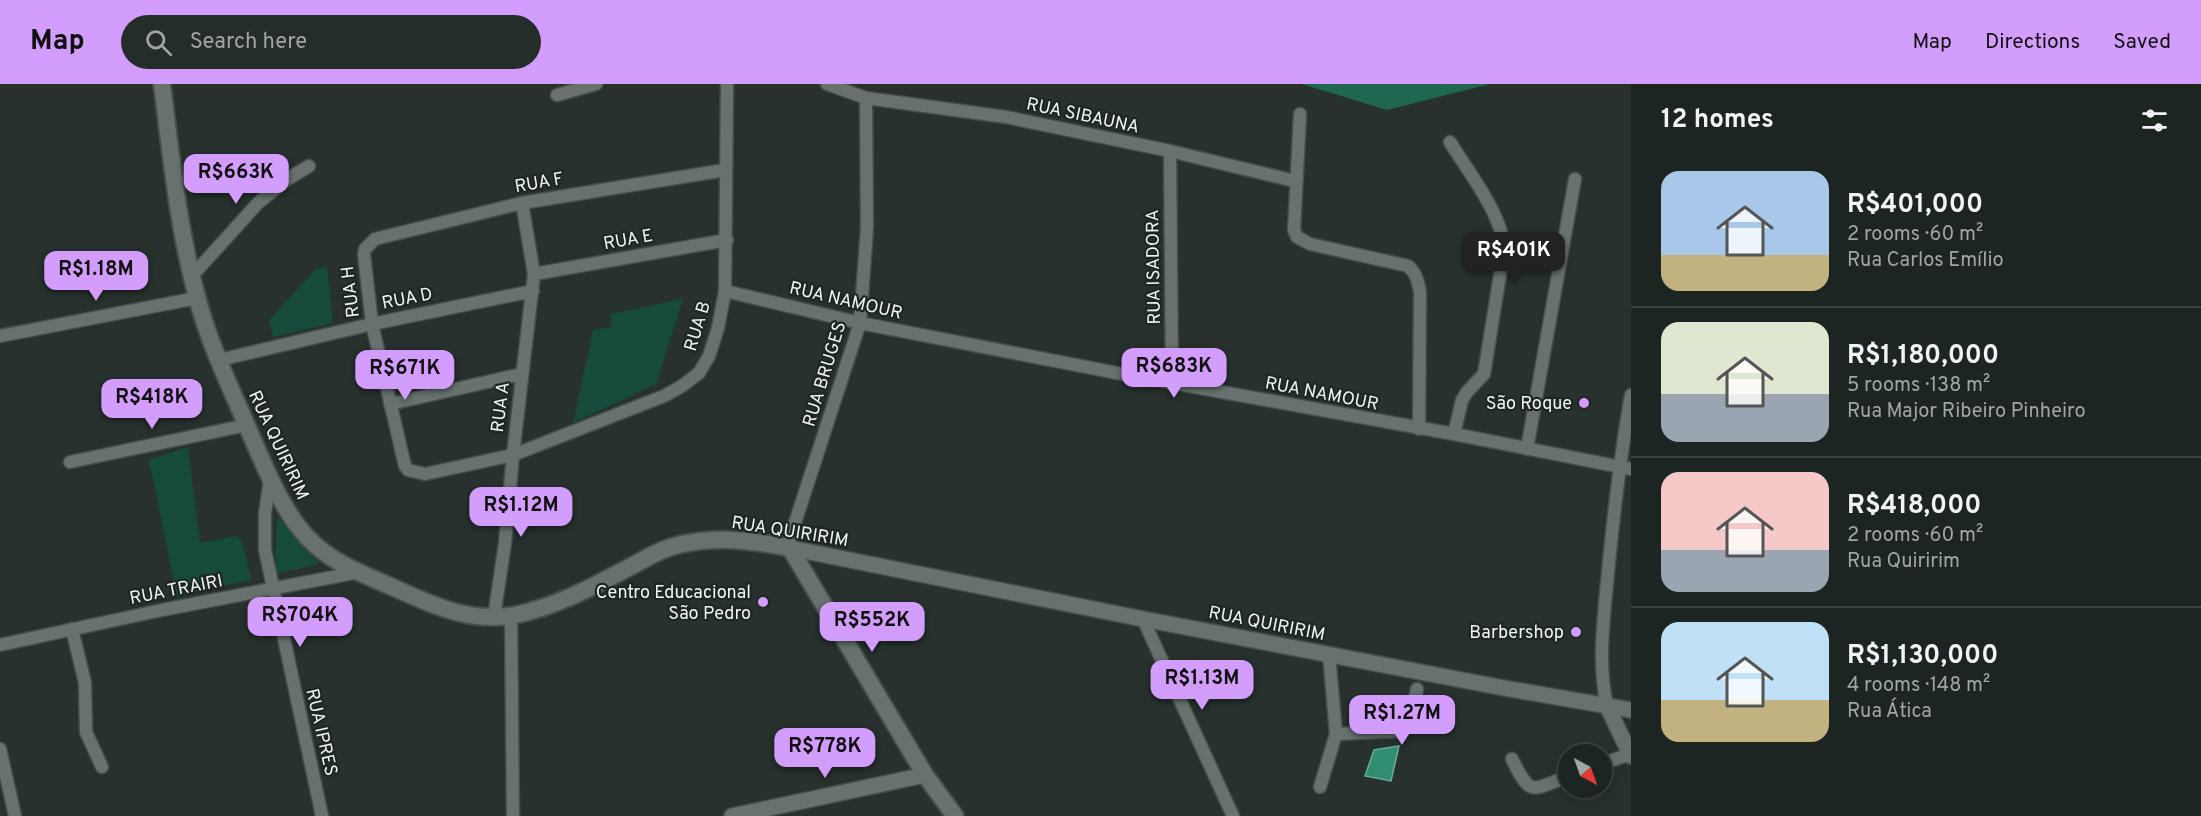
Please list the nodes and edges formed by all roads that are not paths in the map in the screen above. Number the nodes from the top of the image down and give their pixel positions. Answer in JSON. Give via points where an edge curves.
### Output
{"nodes":[{"id":1,"x":162,"y":84,"type":"edge"},
{"id":2,"x":596,"y":84,"type":"edge"},
{"id":3,"x":727,"y":84,"type":"edge"},
{"id":4,"x":827,"y":84,"type":"edge"},
{"id":5,"x":556,"y":95,"type":"dead end"},
{"id":6,"x":866,"y":98,"type":"junction"},
{"id":7,"x":1300,"y":114,"type":"dead end"},
{"id":8,"x":1450,"y":142,"type":"dead end"},
{"id":9,"x":1170,"y":151,"type":"junction"},
{"id":10,"x":309,"y":166,"type":"dead end"},
{"id":11,"x":725,"y":170,"type":"junction"},
{"id":12,"x":1575,"y":179,"type":"dead end"},
{"id":13,"x":1295,"y":182,"type":"junction"},
{"id":14,"x":522,"y":203,"type":"junction"},
{"id":15,"x":727,"y":240,"type":"junction"},
{"id":16,"x":365,"y":249,"type":"joint"},
{"id":17,"x":534,"y":274,"type":"junction"},
{"id":18,"x":192,"y":277,"type":"junction"},
{"id":19,"x":533,"y":291,"type":"junction"},
{"id":20,"x":725,"y":291,"type":"junction"},
{"id":21,"x":197,"y":298,"type":"junction"},
{"id":22,"x":860,"y":323,"type":"junction"},
{"id":23,"x":372,"y":324,"type":"junction"},
{"id":24,"x":0,"y":336,"type":"edge"},
{"id":25,"x":219,"y":360,"type":"junction"},
{"id":26,"x":522,"y":374,"type":"junction"},
{"id":27,"x":1172,"y":383,"type":"junction"},
{"id":28,"x":1631,"y":395,"type":"edge"},
{"id":29,"x":390,"y":404,"type":"junction"},
{"id":30,"x":247,"y":425,"type":"junction"},
{"id":31,"x":1419,"y":429,"type":"junction"},
{"id":32,"x":1454,"y":435,"type":"junction"},
{"id":33,"x":1527,"y":449,"type":"junction"},
{"id":34,"x":513,"y":455,"type":"junction"},
{"id":35,"x":70,"y":462,"type":"dead end"},
{"id":36,"x":1625,"y":468,"type":"edge"},
{"id":37,"x":270,"y":479,"type":"junction"},
{"id":38,"x":790,"y":548,"type":"junction"},
{"id":39,"x":359,"y":572,"type":"junction"},
{"id":40,"x":272,"y":588,"type":"junction"},
{"id":41,"x":503,"y":616,"type":"junction"},
{"id":42,"x":1143,"y":619,"type":"junction"},
{"id":43,"x":72,"y":629,"type":"junction"},
{"id":44,"x":0,"y":645,"type":"edge"},
{"id":45,"x":1329,"y":654,"type":"junction"},
{"id":46,"x":1416,"y":689,"type":"dead end"},
{"id":47,"x":1606,"y":706,"type":"junction"},
{"id":48,"x":1631,"y":710,"type":"edge"},
{"id":49,"x":1336,"y":734,"type":"junction"},
{"id":50,"x":0,"y":749,"type":"edge"},
{"id":51,"x":1630,"y":755,"type":"edge"},
{"id":52,"x":1512,"y":759,"type":"dead end"},
{"id":53,"x":1612,"y":761,"type":"edge"},
{"id":54,"x":102,"y":767,"type":"dead end"},
{"id":55,"x":925,"y":775,"type":"junction"},
{"id":56,"x":1558,"y":780,"type":"edge"},
{"id":57,"x":1320,"y":787,"type":"dead end"},
{"id":58,"x":15,"y":816,"type":"edge"},
{"id":59,"x":322,"y":816,"type":"edge"},
{"id":60,"x":513,"y":816,"type":"edge"},
{"id":61,"x":732,"y":816,"type":"edge"},
{"id":62,"x":955,"y":816,"type":"edge"},
{"id":63,"x":1233,"y":816,"type":"edge"}],
"edges":[{"from":1,"to":18,"type":"main road","name":"RUA QUIRIRIM","via":[[171,162]]},
{"from":2,"to":5,"type":"street"},
{"from":3,"to":11,"type":"street","name":"RUA B"},
{"from":4,"to":6,"type":"street","name":"RUA SIBAUNA"},
{"from":6,"to":9,"type":"street","name":"RUA SIBAUNA","via":[[1006,117]]},
{"from":6,"to":22,"type":"street","name":"RUA BRUGES","via":[[867,228]]},
{"from":7,"to":13,"type":"street"},
{"from":8,"to":32,"type":"street","via":[[1493,212],[1504,238],[1484,374],[1462,400]]},
{"from":9,"to":13,"type":"street","name":"RUA SIBAUNA"},
{"from":9,"to":27,"type":"street","name":"RUA ISADORA"},
{"from":10,"to":18,"type":"street","via":[[258,203]]},
{"from":11,"to":14,"type":"street","name":"RUA F"},
{"from":11,"to":15,"type":"street","name":"RUA B"},
{"from":12,"to":33,"type":"street"},
{"from":13,"to":31,"type":"street","via":[[1297,237],[1310,244],[1408,266],[1414,271],[1420,292]]},
{"from":14,"to":16,"type":"street","name":"RUA F","via":[[375,239]]},
{"from":14,"to":17,"type":"street","name":"RUA A"},
{"from":15,"to":17,"type":"street","name":"RUA E"},
{"from":15,"to":20,"type":"street","name":"RUA B"},
{"from":16,"to":23,"type":"street","name":"RUA H"},
{"from":17,"to":19,"type":"street","name":"RUA A"},
{"from":18,"to":21,"type":"main road","name":"RUA QUIRIRIM"},
{"from":19,"to":23,"type":"street","name":"RUA D"},
{"from":19,"to":26,"type":"street","name":"RUA A"},
{"from":20,"to":22,"type":"street","name":"RUA NAMOUR"},
{"from":20,"to":34,"type":"street","name":"RUA B","via":[[718,328],[699,373],[664,396]]},
{"from":21,"to":24,"type":"street"},
{"from":21,"to":25,"type":"main road","name":"RUA QUIRIRIM"},
{"from":22,"to":27,"type":"street","name":"RUA NAMOUR"},
{"from":22,"to":38,"type":"street","name":"RUA BRUGES"},
{"from":23,"to":25,"type":"street","name":"RUA D"},
{"from":23,"to":29,"type":"street","name":"RUA H"},
{"from":25,"to":30,"type":"main road","name":"RUA QUIRIRIM"},
{"from":26,"to":29,"type":"street"},
{"from":26,"to":34,"type":"street","name":"RUA A"},
{"from":27,"to":31,"type":"street","name":"RUA NAMOUR"},
{"from":28,"to":36,"type":"street"},
{"from":29,"to":34,"type":"street","name":"RUA H","via":[[405,466],[415,473]]},
{"from":30,"to":35,"type":"street"},
{"from":30,"to":37,"type":"main road","name":"RUA QUIRIRIM"},
{"from":31,"to":32,"type":"street","name":"RUA NAMOUR"},
{"from":32,"to":33,"type":"street","name":"RUA NAMOUR"},
{"from":33,"to":36,"type":"street","name":"RUA NAMOUR"},
{"from":34,"to":41,"type":"street","name":"RUA A"},
{"from":36,"to":47,"type":"street","via":[[1604,620],[1601,663]]},
{"from":37,"to":39,"type":"main road","name":"RUA QUIRIRIM","via":[[307,538]]},
{"from":37,"to":40,"type":"street","name":"RUA IPRES","via":[[263,538]]},
{"from":38,"to":41,"type":"main road","name":"RUA QUIRIRIM","via":[[711,539],[668,548],[557,603]]},
{"from":38,"to":42,"type":"street","name":"RUA QUIRIRIM"},
{"from":38,"to":55,"type":"main road"},
{"from":39,"to":40,"type":"street","name":"RUA TRAIRI"},
{"from":39,"to":41,"type":"main road","name":"RUA QUIRIRIM","via":[[455,613]]},
{"from":40,"to":43,"type":"street","name":"RUA TRAIRI"},
{"from":40,"to":59,"type":"street","name":"RUA IPRES"},
{"from":41,"to":60,"type":"street","name":"RUA A"},
{"from":42,"to":45,"type":"street","name":"RUA QUIRIRIM"},
{"from":42,"to":63,"type":"street"},
{"from":43,"to":44,"type":"street","name":"RUA TRAIRI"},
{"from":43,"to":54,"type":"street","via":[[86,689],[86,732]]},
{"from":45,"to":47,"type":"street","name":"RUA QUIRIRIM"},
{"from":45,"to":49,"type":"street"},
{"from":46,"to":49,"type":"street","via":[[1410,723],[1401,731]]},
{"from":47,"to":48,"type":"street","name":"RUA QUIRIRIM"},
{"from":47,"to":51,"type":"street"},
{"from":49,"to":57,"type":"street"},
{"from":50,"to":58,"type":"street"},
{"from":51,"to":53,"type":"street"},
{"from":52,"to":56,"type":"street","via":[[1524,784],[1531,788]]},
{"from":55,"to":61,"type":"street"},
{"from":55,"to":62,"type":"main road"}]}
